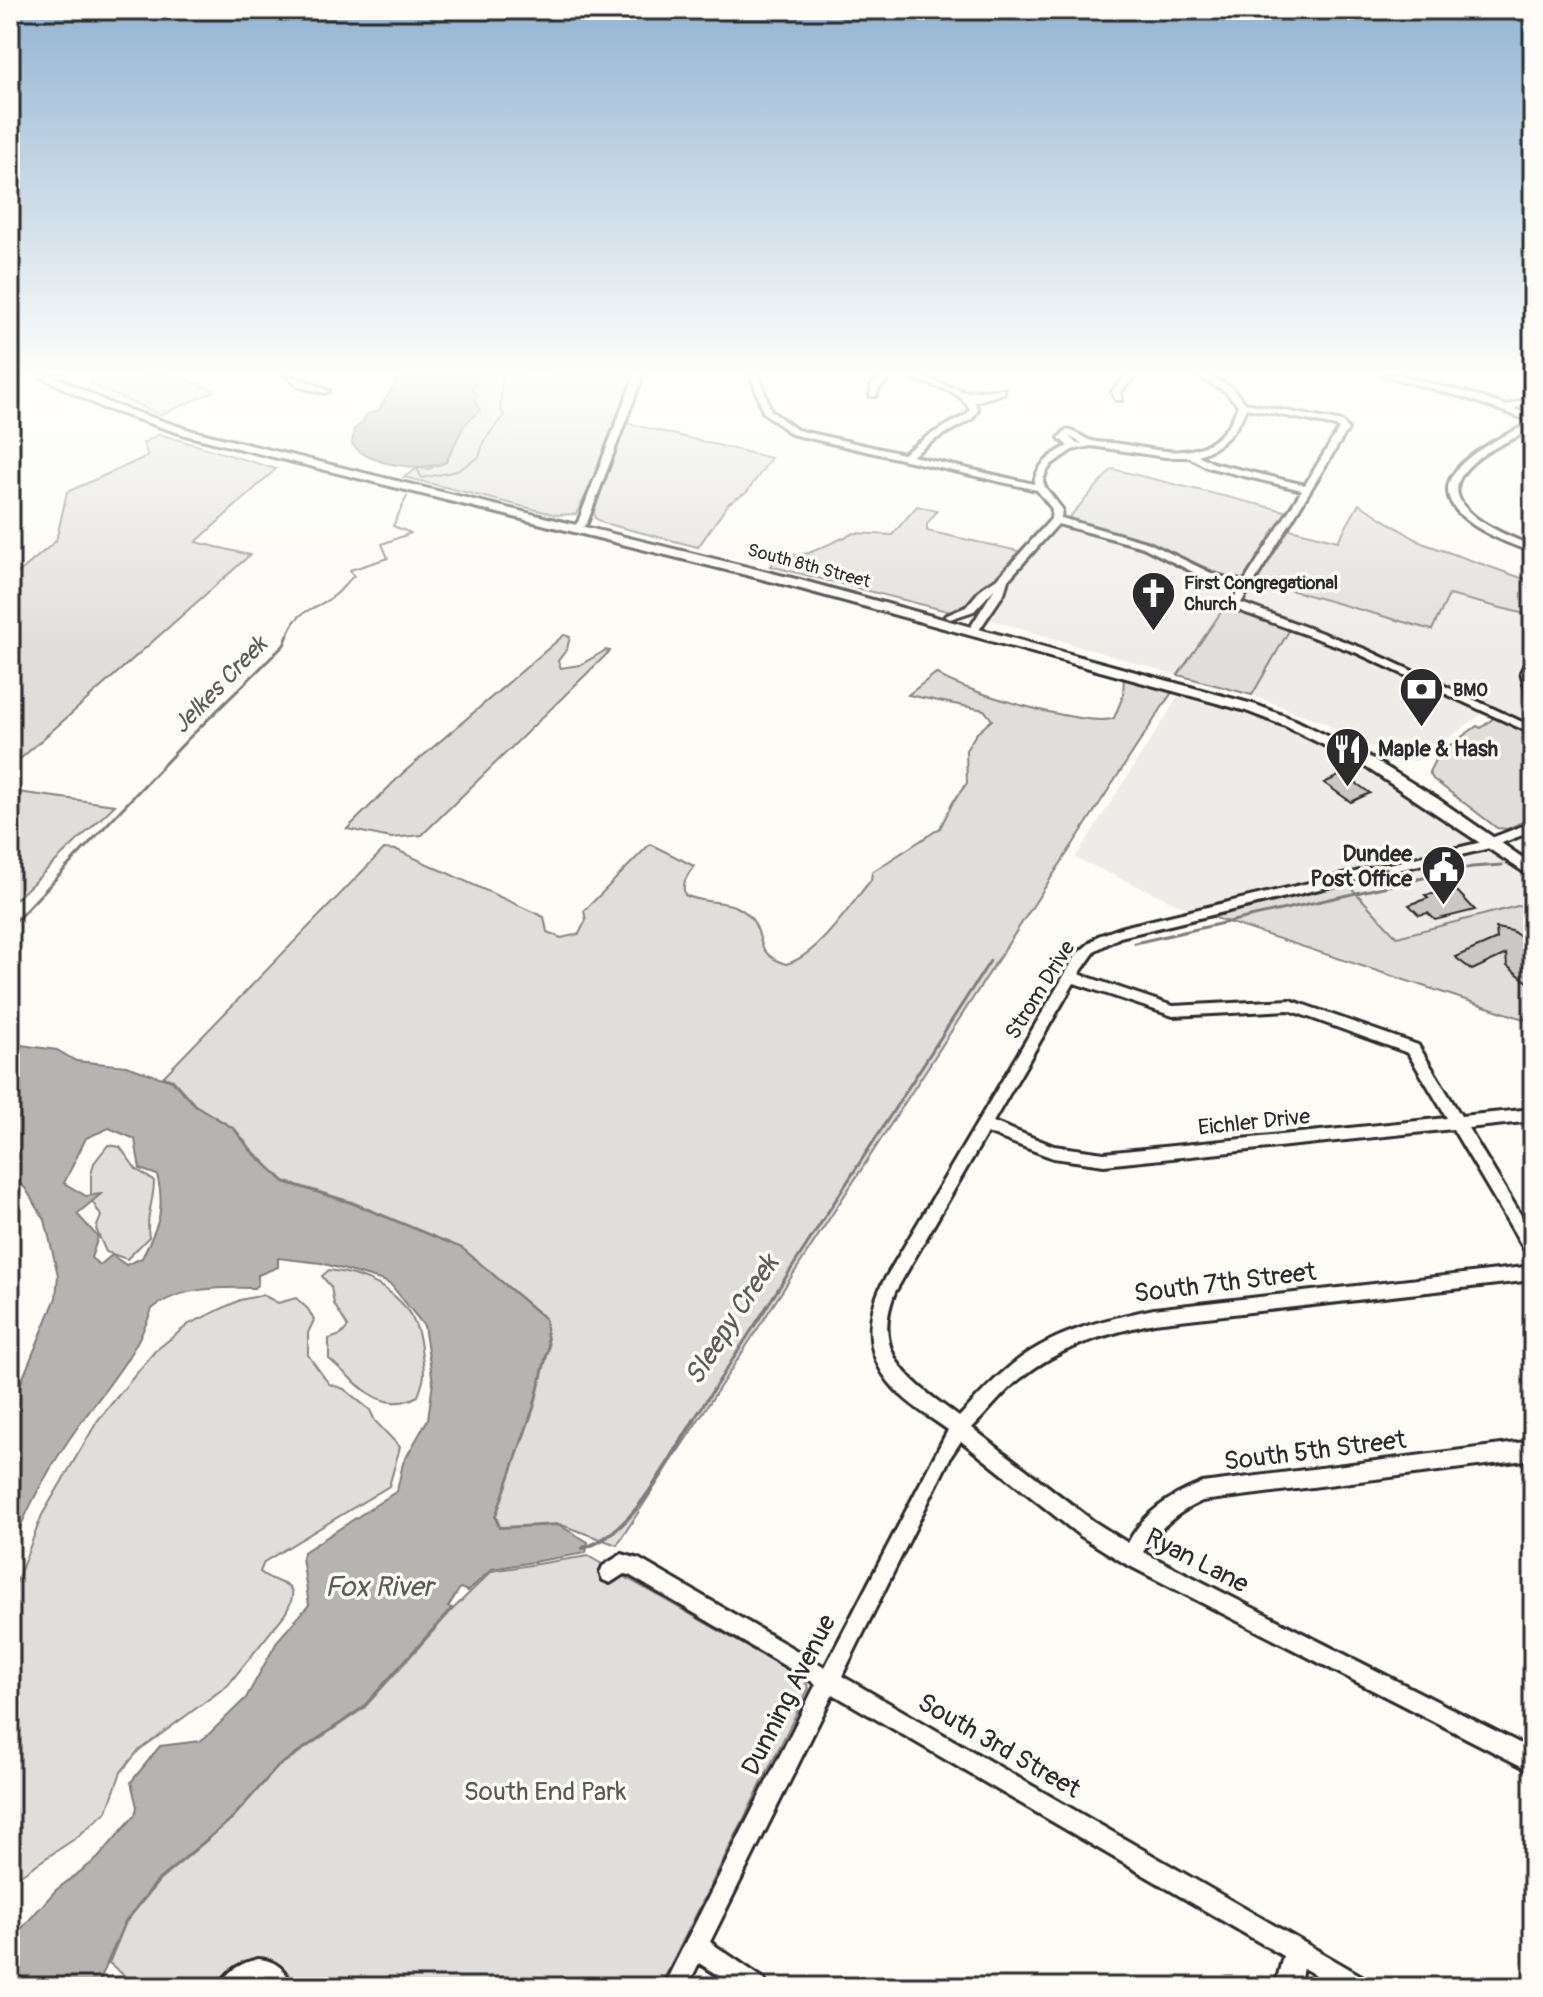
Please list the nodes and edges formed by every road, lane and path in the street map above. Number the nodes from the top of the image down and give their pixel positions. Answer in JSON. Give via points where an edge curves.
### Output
{"nodes":[{"id":1,"x":337,"y":468,"type":"edge"},
{"id":2,"x":355,"y":468,"type":"edge"},
{"id":3,"x":602,"y":468,"type":"edge"},
{"id":4,"x":950,"y":468,"type":"edge"},
{"id":5,"x":1044,"y":468,"type":"edge"},
{"id":6,"x":1223,"y":468,"type":"edge"},
{"id":7,"x":1318,"y":468,"type":"edge"},
{"id":8,"x":1463,"y":468,"type":"edge"},
{"id":9,"x":1040,"y":488,"type":"junction"},
{"id":10,"x":1306,"y":488,"type":"junction"},
{"id":11,"x":1056,"y":520,"type":"junction"},
{"id":12,"x":579,"y":526,"type":"junction"},
{"id":13,"x":1533,"y":549,"type":"edge"},
{"id":14,"x":1003,"y":579,"type":"junction"},
{"id":15,"x":1246,"y":586,"type":"junction"},
{"id":16,"x":950,"y":616,"type":"junction"},
{"id":17,"x":976,"y":628,"type":"junction"},
{"id":18,"x":1533,"y":659,"type":"edge"},
{"id":19,"x":1533,"y":694,"type":"edge"},
{"id":20,"x":1533,"y":731,"type":"edge"},
{"id":21,"x":1533,"y":826,"type":"edge"},
{"id":22,"x":1496,"y":840,"type":"junction"},
{"id":23,"x":1533,"y":859,"type":"edge"},
{"id":24,"x":1533,"y":873,"type":"edge"},
{"id":25,"x":1071,"y":977,"type":"junction"},
{"id":26,"x":1533,"y":1115,"type":"edge"},
{"id":27,"x":1459,"y":1123,"type":"junction"},
{"id":28,"x":984,"y":1125,"type":"junction"},
{"id":29,"x":1533,"y":1249,"type":"edge"},
{"id":30,"x":1533,"y":1273,"type":"edge"},
{"id":31,"x":880,"y":1347,"type":"joint"},
{"id":32,"x":958,"y":1430,"type":"junction"},
{"id":33,"x":1533,"y":1450,"type":"edge"},
{"id":34,"x":1131,"y":1556,"type":"junction"},
{"id":35,"x":610,"y":1573,"type":"dead end"},
{"id":36,"x":828,"y":1679,"type":"junction"},
{"id":37,"x":1533,"y":1761,"type":"edge"},
{"id":38,"x":695,"y":1946,"type":"junction"},
{"id":39,"x":1296,"y":1950,"type":"junction"},
{"id":40,"x":231,"y":1987,"type":"edge"},
{"id":41,"x":281,"y":1987,"type":"edge"},
{"id":42,"x":675,"y":1987,"type":"edge"},
{"id":43,"x":756,"y":1987,"type":"edge"},
{"id":44,"x":1287,"y":1987,"type":"edge"},
{"id":45,"x":1359,"y":1987,"type":"edge"}],
"edges":[{"from":1,"to":12,"type":"main road","name":"South 8th Street"},
{"from":2,"to":12,"type":"main road","name":"South 8th Street"},
{"from":3,"to":12,"type":"street"},
{"from":4,"to":9,"type":"street"},
{"from":5,"to":9,"type":"street"},
{"from":6,"to":10,"type":"street"},
{"from":7,"to":10,"type":"street"},
{"from":8,"to":13,"type":"street","via":[[1454,484],[1456,502],[1480,527]]},
{"from":9,"to":11,"type":"street","via":[[1057,509]]},
{"from":10,"to":15,"type":"street"},
{"from":11,"to":14,"type":"street"},
{"from":11,"to":15,"type":"street","via":[[1146,545],[1211,577]]},
{"from":12,"to":16,"type":"main road","name":"South 8th Street"},
{"from":12,"to":17,"type":"main road","name":"South 8th Street"},
{"from":14,"to":16,"type":"street","via":[[970,609]]},
{"from":14,"to":17,"type":"street"},
{"from":15,"to":20,"type":"street","via":[[1236,603],[1239,607],[1361,651]]},
{"from":16,"to":17,"type":"main road","name":"South 8th Street"},
{"from":17,"to":22,"type":"main road","name":"South 8th Street","via":[[1289,721],[1340,744]]},
{"from":18,"to":19,"type":"street","via":[[1526,672]]},
{"from":21,"to":22,"type":"street","name":"Strom Drive"},
{"from":22,"to":23,"type":"main road","name":"South 8th Street"},
{"from":22,"to":24,"type":"main road","name":"South 8th Street"},
{"from":22,"to":25,"type":"street","name":"Strom Drive","via":[[1112,935],[1088,950]]},
{"from":25,"to":27,"type":"street","via":[[1173,1011],[1290,1005],[1394,1041],[1416,1052]]},
{"from":25,"to":28,"type":"street","name":"Strom Drive"},
{"from":26,"to":27,"type":"street","name":"Eichler Drive"},
{"from":27,"to":28,"type":"street","name":"Eichler Drive","via":[[1104,1159],[1045,1150]]},
{"from":27,"to":29,"type":"street"},
{"from":28,"to":31,"type":"street","name":"Strom Drive","via":[[886,1294],[878,1318]]},
{"from":30,"to":32,"type":"street","name":"South 7th Street","via":[[1154,1316],[1104,1327],[1026,1364]]},
{"from":31,"to":32,"type":"street","name":"Ryan Lane","via":[[905,1387]]},
{"from":32,"to":34,"type":"street","name":"Ryan Lane"},
{"from":32,"to":36,"type":"street","name":"Dunning Avenue"},
{"from":33,"to":34,"type":"street","name":"South 5th Street","via":[[1202,1492],[1159,1516]]},
{"from":34,"to":37,"type":"street","name":"Ryan Lane"},
{"from":35,"to":36,"type":"street","name":"South 3rd Street","via":[[619,1565],[630,1565]]},
{"from":36,"to":38,"type":"street","name":"Dunning Avenue"},
{"from":36,"to":39,"type":"street","name":"South 3rd Street"},
{"from":38,"to":42,"type":"street","name":"Dunning Avenue"},
{"from":38,"to":43,"type":"street"},
{"from":39,"to":44,"type":"street"},
{"from":39,"to":45,"type":"street","name":"South 3rd Street"},
{"from":40,"to":41,"type":"street","via":[[244,1974],[263,1970]]}]}
